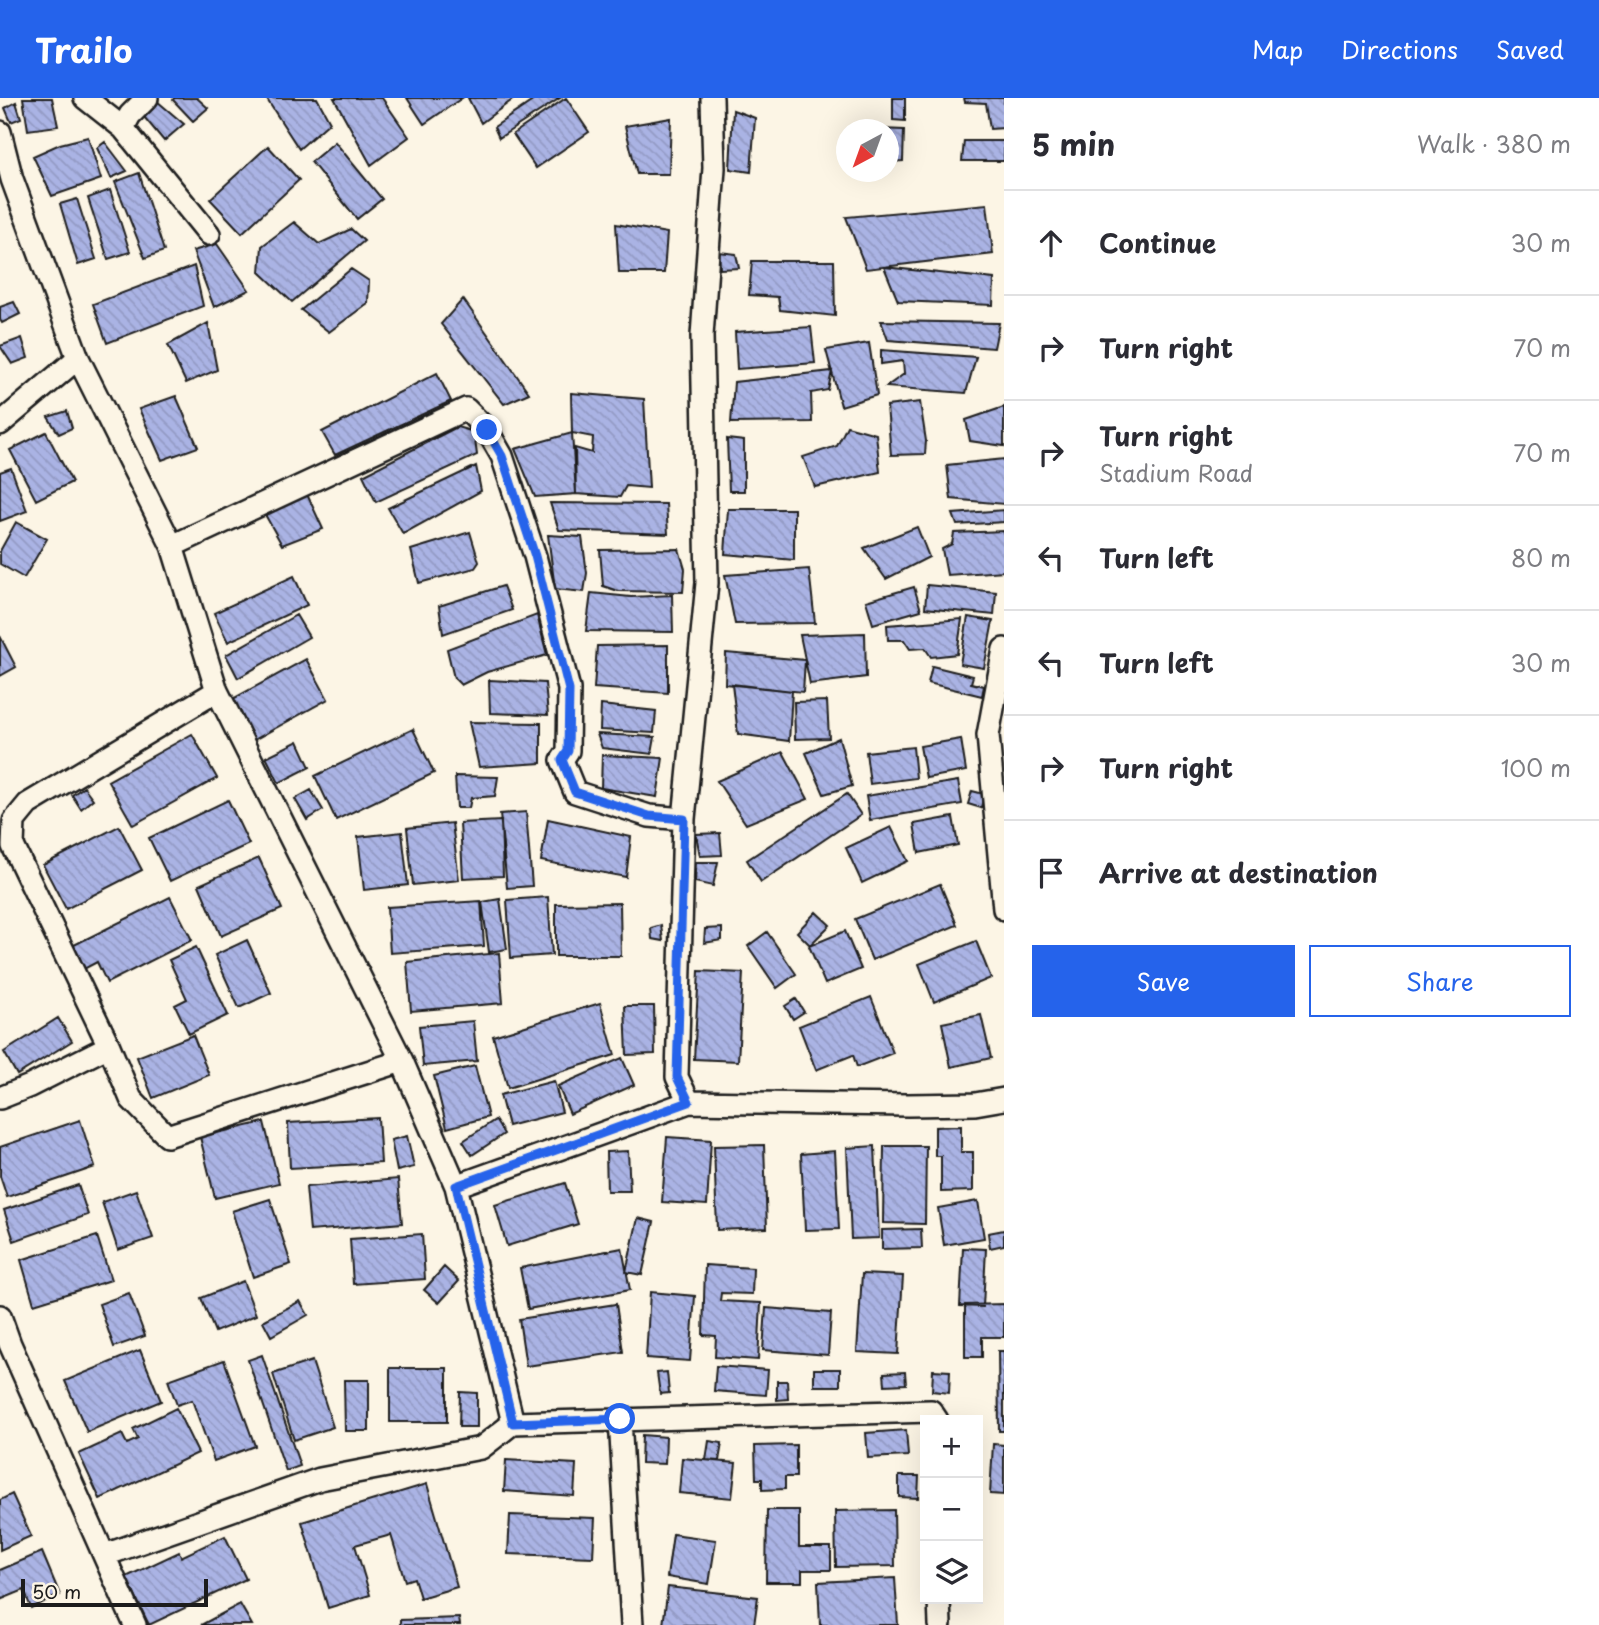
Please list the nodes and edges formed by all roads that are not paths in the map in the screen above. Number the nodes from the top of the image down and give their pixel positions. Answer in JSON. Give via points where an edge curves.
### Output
{"nodes":[{"id":1,"x":85,"y":98,"type":"edge"},
{"id":2,"x":147,"y":98,"type":"edge"},
{"id":3,"x":712,"y":98,"type":"edge"},
{"id":4,"x":123,"y":128,"type":"junction"},
{"id":5,"x":0,"y":132,"type":"edge"},
{"id":6,"x":209,"y":234,"type":"dead end"},
{"id":7,"x":78,"y":358,"type":"junction"},
{"id":8,"x":0,"y":424,"type":"edge"},
{"id":9,"x":172,"y":546,"type":"junction"},
{"id":10,"x":1004,"y":649,"type":"edge"},
{"id":11,"x":217,"y":691,"type":"junction"},
{"id":12,"x":684,"y":819,"type":"junction"},
{"id":13,"x":1004,"y":909,"type":"edge"},
{"id":14,"x":108,"y":1045,"type":"junction"},
{"id":15,"x":402,"y":1062,"type":"junction"},
{"id":16,"x":0,"y":1098,"type":"edge"},
{"id":17,"x":1004,"y":1098,"type":"edge"},
{"id":18,"x":689,"y":1102,"type":"junction"},
{"id":19,"x":456,"y":1186,"type":"junction"},
{"id":20,"x":0,"y":1316,"type":"edge"},
{"id":21,"x":5,"y":1346,"type":"edge"},
{"id":22,"x":934,"y":1415,"type":"edge"},
{"id":23,"x":620,"y":1419,"type":"junction"},
{"id":24,"x":513,"y":1423,"type":"junction"},
{"id":25,"x":105,"y":1555,"type":"junction"},
{"id":26,"x":939,"y":1604,"type":"edge"},
{"id":27,"x":135,"y":1625,"type":"edge"},
{"id":28,"x":632,"y":1625,"type":"edge"},
{"id":29,"x":940,"y":1625,"type":"edge"}],
"edges":[{"from":1,"to":4,"type":"street"},
{"from":2,"to":4,"type":"street"},
{"from":3,"to":12,"type":"street","via":[[714,168],[702,336],[707,583]]},
{"from":4,"to":6,"type":"street"},
{"from":5,"to":7,"type":"street","via":[[12,179]]},
{"from":7,"to":8,"type":"street"},
{"from":7,"to":9,"type":"street"},
{"from":9,"to":11,"type":"street"},
{"from":9,"to":12,"type":"street","via":[[466,409],[487,430],[502,456],[535,556],[569,690],[568,751],[562,760],[575,792],[649,816]]},
{"from":10,"to":13,"type":"street","via":[[988,735]]},
{"from":11,"to":14,"type":"street","via":[[28,804],[14,821],[13,846]]},
{"from":11,"to":15,"type":"street"},
{"from":12,"to":18,"type":"street","via":[[677,1077]]},
{"from":14,"to":15,"type":"street","via":[[131,1099],[167,1136]]},
{"from":14,"to":16,"type":"street"},
{"from":15,"to":19,"type":"street"},
{"from":17,"to":18,"type":"street","via":[[975,1104],[908,1105]]},
{"from":18,"to":19,"type":"street"},
{"from":19,"to":24,"type":"street"},
{"from":20,"to":21,"type":"street"},
{"from":21,"to":25,"type":"street"},
{"from":22,"to":23,"type":"street","via":[[931,1411]]},
{"from":23,"to":24,"type":"street"},
{"from":23,"to":28,"type":"street"},
{"from":24,"to":25,"type":"street","via":[[481,1448],[320,1479]]},
{"from":25,"to":27,"type":"street"},
{"from":26,"to":29,"type":"street"}]}
